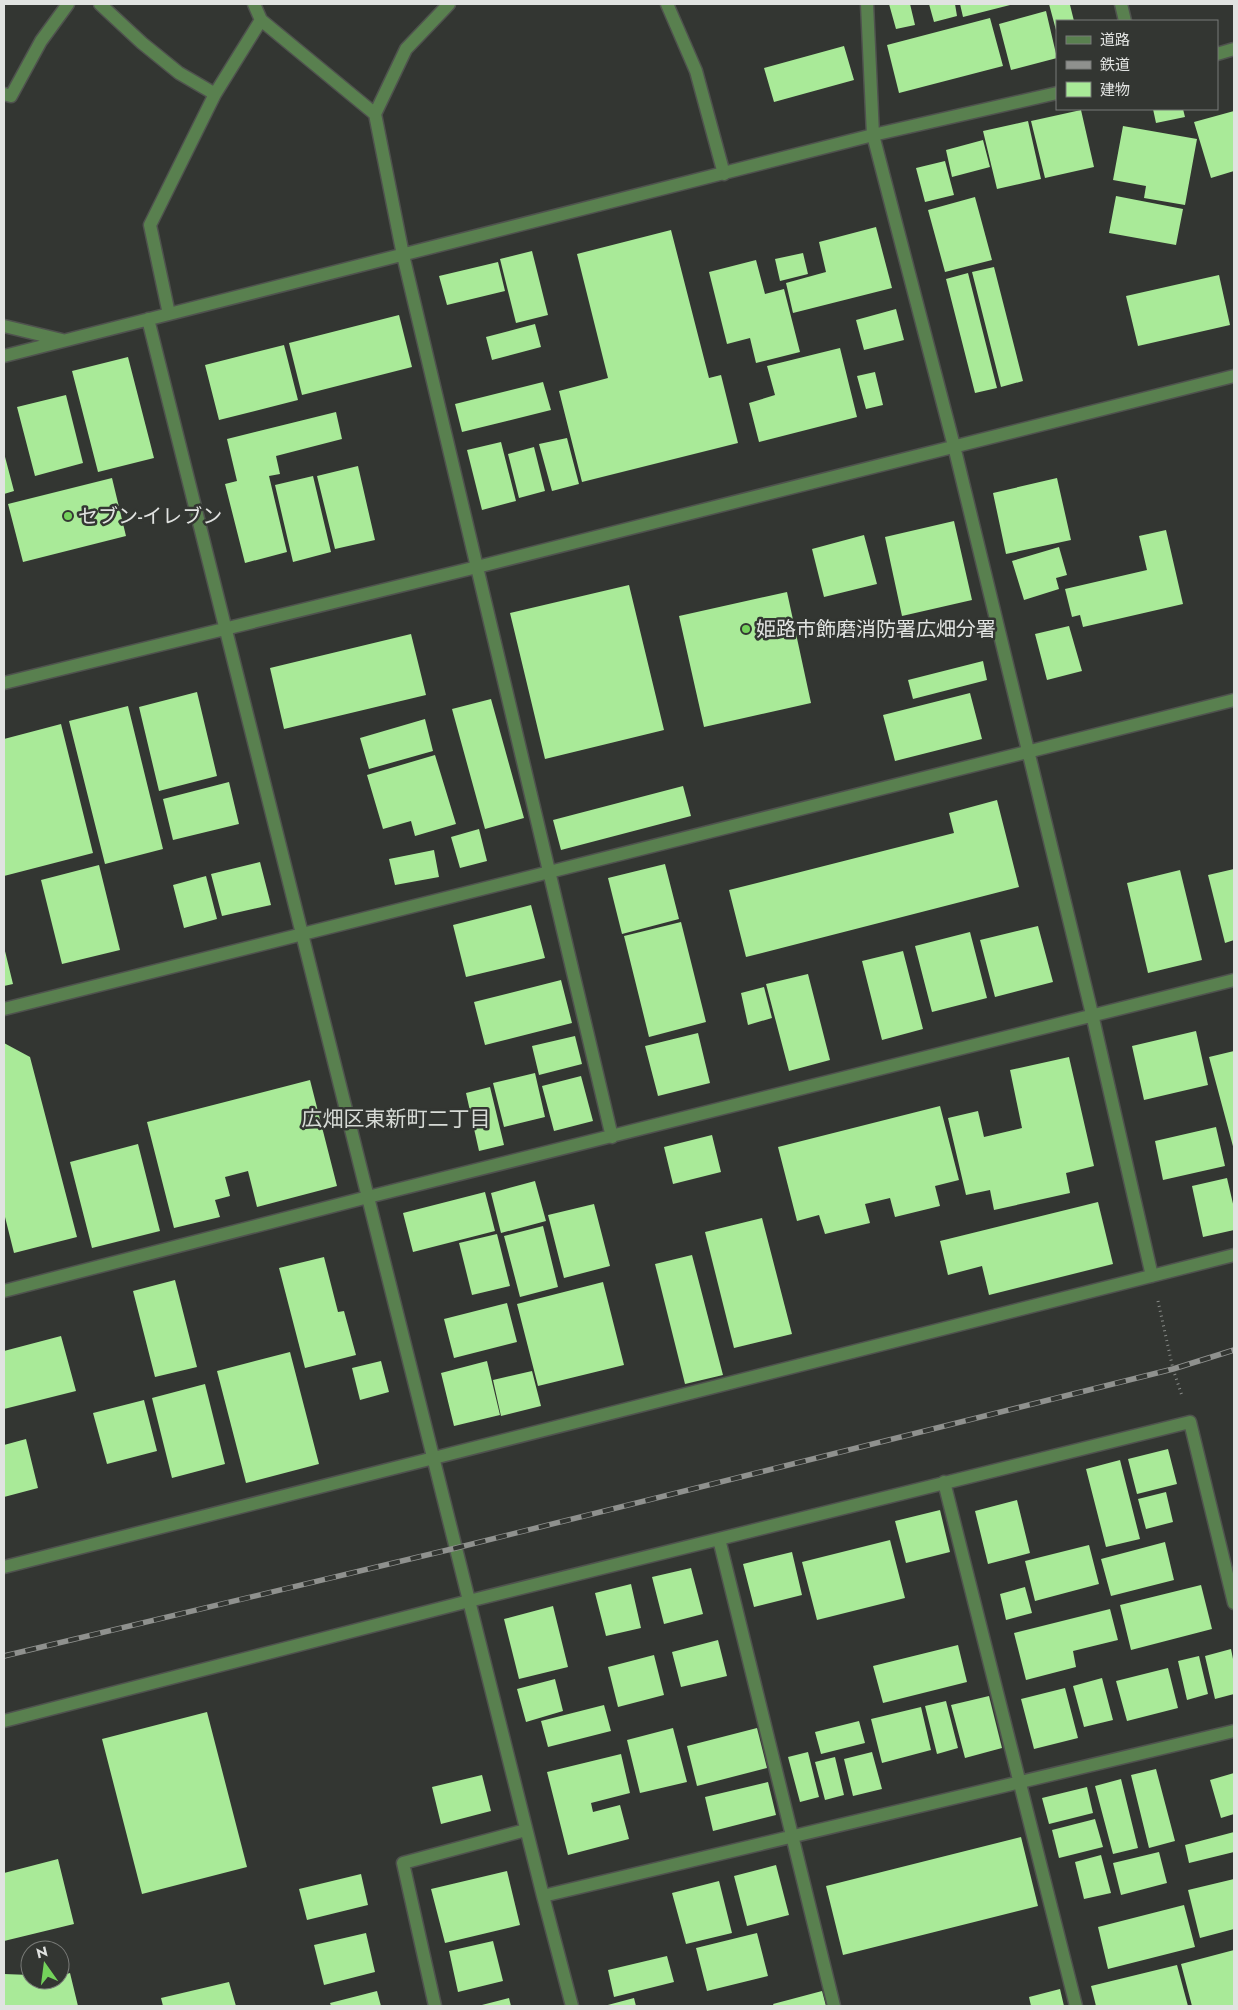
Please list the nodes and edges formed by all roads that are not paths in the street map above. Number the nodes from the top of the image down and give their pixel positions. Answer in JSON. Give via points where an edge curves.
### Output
{"nodes":[{"id":1,"x":68,"y":4,"type":"edge"},
{"id":2,"x":100,"y":4,"type":"edge"},
{"id":3,"x":254,"y":4,"type":"edge"},
{"id":4,"x":449,"y":4,"type":"edge"},
{"id":5,"x":667,"y":4,"type":"edge"},
{"id":6,"x":867,"y":4,"type":"edge"},
{"id":7,"x":1121,"y":4,"type":"edge"},
{"id":8,"x":261,"y":20,"type":"junction"},
{"id":9,"x":1125,"y":20,"type":"edge"},
{"id":10,"x":1234,"y":49,"type":"edge"},
{"id":11,"x":1218,"y":54,"type":"edge"},
{"id":12,"x":1056,"y":93,"type":"edge"},
{"id":13,"x":4,"y":94,"type":"edge"},
{"id":14,"x":216,"y":94,"type":"junction"},
{"id":15,"x":375,"y":114,"type":"junction"},
{"id":16,"x":873,"y":135,"type":"junction"},
{"id":17,"x":724,"y":174,"type":"junction"},
{"id":18,"x":404,"y":255,"type":"junction"},
{"id":19,"x":169,"y":314,"type":"junction"},
{"id":20,"x":148,"y":319,"type":"junction"},
{"id":21,"x":4,"y":326,"type":"edge"},
{"id":22,"x":63,"y":341,"type":"junction"},
{"id":23,"x":4,"y":356,"type":"edge"},
{"id":24,"x":1234,"y":376,"type":"edge"},
{"id":25,"x":954,"y":446,"type":"junction"},
{"id":26,"x":477,"y":567,"type":"junction"},
{"id":27,"x":225,"y":628,"type":"junction"},
{"id":28,"x":4,"y":683,"type":"edge"},
{"id":29,"x":1234,"y":700,"type":"edge"},
{"id":30,"x":1029,"y":752,"type":"junction"},
{"id":31,"x":550,"y":873,"type":"junction"},
{"id":32,"x":302,"y":934,"type":"junction"},
{"id":33,"x":1234,"y":980,"type":"edge"},
{"id":34,"x":4,"y":1009,"type":"edge"},
{"id":35,"x":1092,"y":1014,"type":"junction"},
{"id":36,"x":612,"y":1137,"type":"junction"},
{"id":37,"x":368,"y":1197,"type":"junction"},
{"id":38,"x":1234,"y":1255,"type":"edge"},
{"id":39,"x":1152,"y":1276,"type":"junction"},
{"id":40,"x":4,"y":1292,"type":"edge"},
{"id":41,"x":434,"y":1458,"type":"junction"},
{"id":42,"x":944,"y":1482,"type":"junction"},
{"id":43,"x":719,"y":1538,"type":"junction"},
{"id":44,"x":4,"y":1567,"type":"edge"},
{"id":45,"x":469,"y":1601,"type":"junction"},
{"id":46,"x":1234,"y":1603,"type":"edge"},
{"id":47,"x":4,"y":1720,"type":"edge"},
{"id":48,"x":1234,"y":1731,"type":"edge"},
{"id":49,"x":1020,"y":1782,"type":"junction"},
{"id":50,"x":526,"y":1830,"type":"junction"},
{"id":51,"x":792,"y":1836,"type":"junction"},
{"id":52,"x":542,"y":1896,"type":"junction"},
{"id":53,"x":435,"y":2006,"type":"edge"},
{"id":54,"x":572,"y":2006,"type":"edge"},
{"id":55,"x":834,"y":2006,"type":"edge"},
{"id":56,"x":1076,"y":2006,"type":"edge"}],
"edges":[{"from":1,"to":13,"type":"street","via":[[41,41],[11,96]]},
{"from":2,"to":14,"type":"street","via":[[180,73]]},
{"from":3,"to":8,"type":"street"},
{"from":4,"to":15,"type":"street","via":[[406,49]]},
{"from":5,"to":17,"type":"street","via":[[696,71]]},
{"from":6,"to":16,"type":"street"},
{"from":7,"to":9,"type":"street"},
{"from":8,"to":14,"type":"street"},
{"from":8,"to":15,"type":"street"},
{"from":10,"to":11,"type":"street"},
{"from":12,"to":16,"type":"street"},
{"from":14,"to":19,"type":"street","via":[[150,224]]},
{"from":15,"to":18,"type":"street"},
{"from":16,"to":17,"type":"street"},
{"from":16,"to":25,"type":"street"},
{"from":17,"to":18,"type":"street"},
{"from":18,"to":19,"type":"street"},
{"from":18,"to":26,"type":"street"},
{"from":19,"to":20,"type":"street"},
{"from":20,"to":22,"type":"street"},
{"from":20,"to":27,"type":"street"},
{"from":21,"to":22,"type":"street"},
{"from":22,"to":23,"type":"street"},
{"from":24,"to":25,"type":"street"},
{"from":25,"to":26,"type":"street"},
{"from":25,"to":30,"type":"street"},
{"from":26,"to":27,"type":"street"},
{"from":26,"to":31,"type":"street"},
{"from":27,"to":28,"type":"street"},
{"from":27,"to":32,"type":"street"},
{"from":29,"to":30,"type":"street"},
{"from":30,"to":31,"type":"street"},
{"from":30,"to":35,"type":"street"},
{"from":31,"to":32,"type":"street"},
{"from":31,"to":36,"type":"street"},
{"from":32,"to":34,"type":"street"},
{"from":32,"to":37,"type":"street"},
{"from":33,"to":35,"type":"street"},
{"from":35,"to":36,"type":"street"},
{"from":35,"to":39,"type":"street"},
{"from":36,"to":37,"type":"street"},
{"from":37,"to":40,"type":"street"},
{"from":37,"to":41,"type":"street"},
{"from":38,"to":39,"type":"street"},
{"from":39,"to":41,"type":"street"},
{"from":41,"to":44,"type":"street"},
{"from":41,"to":45,"type":"street"},
{"from":42,"to":43,"type":"street"},
{"from":42,"to":46,"type":"street","via":[[1190,1422]]},
{"from":42,"to":49,"type":"street"},
{"from":43,"to":45,"type":"street"},
{"from":43,"to":51,"type":"street"},
{"from":45,"to":47,"type":"street"},
{"from":45,"to":50,"type":"street"},
{"from":48,"to":49,"type":"street"},
{"from":49,"to":51,"type":"street"},
{"from":49,"to":56,"type":"street"},
{"from":50,"to":52,"type":"street"},
{"from":50,"to":53,"type":"street","via":[[403,1863]]},
{"from":51,"to":52,"type":"street"},
{"from":51,"to":55,"type":"street"},
{"from":52,"to":54,"type":"street"}]}
